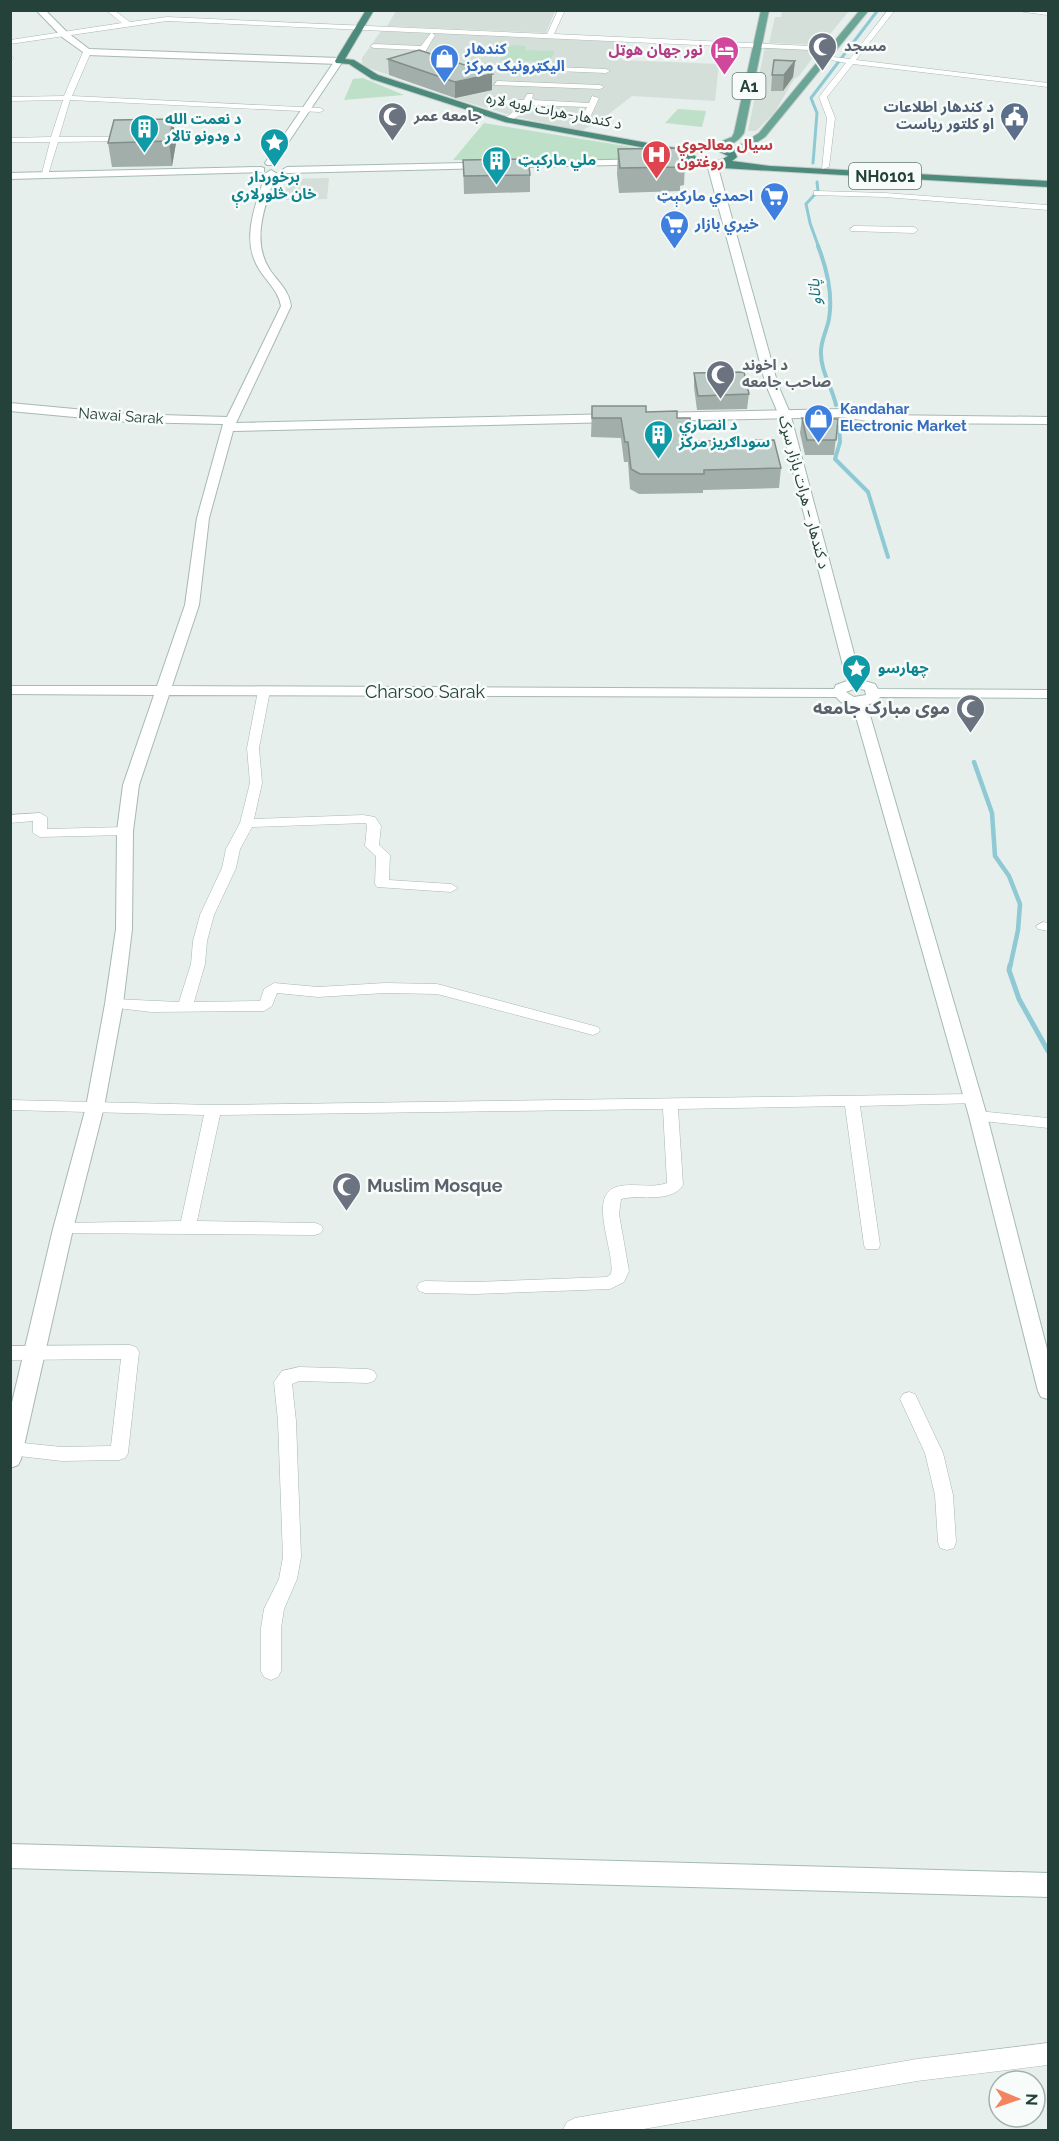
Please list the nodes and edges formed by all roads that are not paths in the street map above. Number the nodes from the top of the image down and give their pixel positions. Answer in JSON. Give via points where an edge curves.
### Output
{"nodes":[{"id":1,"x":40,"y":10,"type":"edge"},
{"id":2,"x":109,"y":10,"type":"edge"},
{"id":3,"x":370,"y":10,"type":"edge"},
{"id":4,"x":562,"y":10,"type":"edge"},
{"id":5,"x":765,"y":10,"type":"edge"},
{"id":6,"x":865,"y":10,"type":"edge"},
{"id":7,"x":892,"y":10,"type":"edge"},
{"id":8,"x":1024,"y":10,"type":"edge"},
{"id":9,"x":1048,"y":13,"type":"edge"},
{"id":10,"x":377,"y":19,"type":"dead end"},
{"id":11,"x":129,"y":25,"type":"junction"},
{"id":12,"x":360,"y":27,"type":"junction"},
{"id":13,"x":372,"y":28,"type":"junction"},
{"id":14,"x":64,"y":35,"type":"junction"},
{"id":15,"x":367,"y":36,"type":"dead end"},
{"id":16,"x":550,"y":36,"type":"junction"},
{"id":17,"x":380,"y":38,"type":"dead end"},
{"id":18,"x":428,"y":41,"type":"junction"},
{"id":19,"x":10,"y":42,"type":"edge"},
{"id":20,"x":374,"y":46,"type":"dead end"},
{"id":21,"x":758,"y":46,"type":"junction"},
{"id":22,"x":87,"y":52,"type":"junction"},
{"id":23,"x":830,"y":55,"type":"junction"},
{"id":24,"x":353,"y":58,"type":"junction"},
{"id":25,"x":339,"y":61,"type":"junction"},
{"id":26,"x":849,"y":61,"type":"junction"},
{"id":27,"x":436,"y":66,"type":"edge"},
{"id":28,"x":507,"y":67,"type":"junction"},
{"id":29,"x":502,"y":75,"type":"junction"},
{"id":30,"x":539,"y":76,"type":"junction"},
{"id":31,"x":473,"y":79,"type":"edge"},
{"id":32,"x":338,"y":81,"type":"dead end"},
{"id":33,"x":484,"y":83,"type":"edge"},
{"id":34,"x":601,"y":83,"type":"junction"},
{"id":35,"x":1048,"y":85,"type":"edge"},
{"id":36,"x":495,"y":87,"type":"junction"},
{"id":37,"x":531,"y":93,"type":"junction"},
{"id":38,"x":596,"y":96,"type":"junction"},
{"id":39,"x":68,"y":98,"type":"junction"},
{"id":40,"x":10,"y":99,"type":"edge"},
{"id":41,"x":326,"y":100,"type":"dead end"},
{"id":42,"x":527,"y":102,"type":"junction"},
{"id":43,"x":308,"y":109,"type":"junction"},
{"id":44,"x":590,"y":109,"type":"junction"},
{"id":45,"x":320,"y":110,"type":"junction"},
{"id":46,"x":520,"y":111,"type":"junction"},
{"id":47,"x":314,"y":119,"type":"dead end"},
{"id":48,"x":508,"y":120,"type":"junction"},
{"id":49,"x":584,"y":122,"type":"dead end"},
{"id":50,"x":54,"y":139,"type":"junction"},
{"id":51,"x":133,"y":139,"type":"edge"},
{"id":52,"x":10,"y":140,"type":"edge"},
{"id":53,"x":715,"y":147,"type":"junction"},
{"id":54,"x":688,"y":153,"type":"junction"},
{"id":55,"x":730,"y":153,"type":"junction"},
{"id":56,"x":695,"y":161,"type":"junction"},
{"id":57,"x":717,"y":163,"type":"junction"},
{"id":58,"x":825,"y":167,"type":"junction"},
{"id":59,"x":272,"y":169,"type":"junction"},
{"id":60,"x":44,"y":175,"type":"junction"},
{"id":61,"x":10,"y":176,"type":"edge"},
{"id":62,"x":1048,"y":178,"type":"edge"},
{"id":63,"x":1048,"y":184,"type":"edge"},
{"id":64,"x":817,"y":193,"type":"dead end"},
{"id":65,"x":1048,"y":208,"type":"edge"},
{"id":66,"x":854,"y":229,"type":"dead end"},
{"id":67,"x":914,"y":230,"type":"dead end"},
{"id":68,"x":10,"y":407,"type":"edge"},
{"id":69,"x":784,"y":413,"type":"junction"},
{"id":70,"x":1048,"y":421,"type":"edge"},
{"id":71,"x":230,"y":424,"type":"junction"},
{"id":72,"x":855,"y":683,"type":"junction"},
{"id":73,"x":10,"y":690,"type":"edge"},
{"id":74,"x":161,"y":691,"type":"junction"},
{"id":75,"x":264,"y":691,"type":"junction"},
{"id":76,"x":839,"y":693,"type":"junction"},
{"id":77,"x":1048,"y":694,"type":"edge"},
{"id":78,"x":866,"y":698,"type":"junction"},
{"id":79,"x":10,"y":819,"type":"edge"},
{"id":80,"x":247,"y":823,"type":"junction"},
{"id":81,"x":125,"y":831,"type":"junction"},
{"id":82,"x":451,"y":888,"type":"dead end"},
{"id":83,"x":114,"y":1004,"type":"junction"},
{"id":84,"x":186,"y":1006,"type":"junction"},
{"id":85,"x":593,"y":1030,"type":"dead end"},
{"id":86,"x":852,"y":1101,"type":"junction"},
{"id":87,"x":670,"y":1104,"type":"junction"},
{"id":88,"x":10,"y":1105,"type":"edge"},
{"id":89,"x":95,"y":1107,"type":"junction"},
{"id":90,"x":975,"y":1107,"type":"junction"},
{"id":91,"x":213,"y":1110,"type":"junction"},
{"id":92,"x":1048,"y":1124,"type":"edge"},
{"id":93,"x":188,"y":1227,"type":"junction"},
{"id":94,"x":63,"y":1229,"type":"junction"},
{"id":95,"x":315,"y":1229,"type":"dead end"},
{"id":96,"x":872,"y":1245,"type":"dead end"},
{"id":97,"x":425,"y":1287,"type":"dead end"},
{"id":98,"x":10,"y":1353,"type":"edge"},
{"id":99,"x":34,"y":1353,"type":"junction"},
{"id":100,"x":368,"y":1376,"type":"dead end"},
{"id":101,"x":1048,"y":1391,"type":"edge"},
{"id":102,"x":909,"y":1399,"type":"dead end"},
{"id":103,"x":12,"y":1454,"type":"edge"},
{"id":104,"x":947,"y":1542,"type":"dead end"},
{"id":105,"x":271,"y":1671,"type":"dead end"},
{"id":106,"x":10,"y":1856,"type":"edge"},
{"id":107,"x":1048,"y":1885,"type":"edge"},
{"id":108,"x":1048,"y":2054,"type":"edge"},
{"id":109,"x":575,"y":2130,"type":"edge"}],
"edges":[{"from":1,"to":14,"type":"street"},
{"from":2,"to":11,"type":"street"},
{"from":3,"to":12,"type":"highway"},
{"from":4,"to":16,"type":"street"},
{"from":5,"to":21,"type":"main road","number":"A1"},
{"from":6,"to":23,"type":"main road"},
{"from":7,"to":26,"type":"street"},
{"from":8,"to":9,"type":"street"},
{"from":10,"to":13,"type":"highway"},
{"from":11,"to":12,"type":"street","via":[[167,20]]},
{"from":11,"to":14,"type":"street"},
{"from":12,"to":13,"type":"street"},
{"from":12,"to":25,"type":"highway"},
{"from":13,"to":15,"type":"highway"},
{"from":13,"to":16,"type":"street"},
{"from":14,"to":19,"type":"street"},
{"from":14,"to":22,"type":"street"},
{"from":16,"to":21,"type":"street"},
{"from":17,"to":18,"type":"street"},
{"from":18,"to":20,"type":"street"},
{"from":18,"to":27,"type":"street","via":[[417,60]]},
{"from":21,"to":23,"type":"street"},
{"from":21,"to":53,"type":"main road","number":"A1","via":[[739,133],[735,139]]},
{"from":22,"to":25,"type":"street"},
{"from":22,"to":39,"type":"street"},
{"from":23,"to":26,"type":"street"},
{"from":23,"to":55,"type":"main road","via":[[762,135]]},
{"from":24,"to":25,"type":"highway","name":"د کندهار-هرات لويه لاره"},
{"from":24,"to":32,"type":"street"},
{"from":24,"to":48,"type":"highway","name":"د کندهار-هرات لويه لاره","via":[[375,77]]},
{"from":25,"to":43,"type":"street"},
{"from":26,"to":35,"type":"street"},
{"from":26,"to":58,"type":"street","via":[[823,97],[831,118]]},
{"from":28,"to":29,"type":"street"},
{"from":28,"to":30,"type":"street"},
{"from":28,"to":31,"type":"street","via":[[448,70]]},
{"from":29,"to":30,"type":"street"},
{"from":29,"to":36,"type":"street"},
{"from":30,"to":34,"type":"street"},
{"from":30,"to":34,"type":"street","via":[[607,68]]},
{"from":30,"to":36,"type":"street"},
{"from":30,"to":37,"type":"street"},
{"from":33,"to":36,"type":"street"},
{"from":34,"to":38,"type":"street"},
{"from":36,"to":37,"type":"street"},
{"from":36,"to":42,"type":"street","via":[[485,103]]},
{"from":37,"to":38,"type":"street"},
{"from":37,"to":42,"type":"street"},
{"from":38,"to":44,"type":"street"},
{"from":39,"to":40,"type":"street"},
{"from":39,"to":43,"type":"street"},
{"from":39,"to":50,"type":"street"},
{"from":41,"to":45,"type":"street"},
{"from":42,"to":44,"type":"street"},
{"from":42,"to":46,"type":"street"},
{"from":43,"to":45,"type":"street"},
{"from":43,"to":59,"type":"street"},
{"from":44,"to":46,"type":"street"},
{"from":44,"to":49,"type":"street"},
{"from":45,"to":47,"type":"street"},
{"from":46,"to":48,"type":"street"},
{"from":48,"to":54,"type":"highway","name":"د کندهار-هرات لويه لاره"},
{"from":50,"to":51,"type":"street"},
{"from":50,"to":52,"type":"street"},
{"from":50,"to":60,"type":"street"},
{"from":53,"to":54,"type":"highway"},
{"from":53,"to":55,"type":"highway"},
{"from":54,"to":56,"type":"highway"},
{"from":55,"to":57,"type":"highway","via":[[731,159]]},
{"from":55,"to":58,"type":"highway","number":"NH0101","via":[[777,165]]},
{"from":56,"to":57,"type":"highway"},
{"from":56,"to":59,"type":"street"},
{"from":57,"to":63,"type":"highway","number":"NH0101"},
{"from":57,"to":69,"type":"street","name":"د کندهار – هرات بازار سړک","via":[[772,385]]},
{"from":58,"to":62,"type":"highway","number":"NH0101"},
{"from":59,"to":60,"type":"street"},
{"from":59,"to":71,"type":"street","via":[[253,235],[262,266],[285,295],[286,306]]},
{"from":60,"to":61,"type":"street"},
{"from":64,"to":65,"type":"street"},
{"from":66,"to":67,"type":"street"},
{"from":68,"to":71,"type":"street","name":"Nawai Sarak"},
{"from":69,"to":70,"type":"street","name":"Nawai Sarak","via":[[843,413],[879,419]]},
{"from":69,"to":71,"type":"street","name":"Nawai Sarak"},
{"from":69,"to":72,"type":"street","name":"د کندهار – هرات بازار سړک"},
{"from":71,"to":74,"type":"street","via":[[202,518],[192,605]]},
{"from":72,"to":76,"type":"street","via":[[843,686]]},
{"from":72,"to":78,"type":"street","via":[[870,687]]},
{"from":73,"to":74,"type":"street","name":"Charsoo Sarak"},
{"from":74,"to":75,"type":"street","name":"Charsoo Sarak"},
{"from":74,"to":81,"type":"street","via":[[131,784]]},
{"from":75,"to":76,"type":"street","name":"Charsoo Sarak"},
{"from":75,"to":80,"type":"street","via":[[253,748],[256,783]]},
{"from":76,"to":78,"type":"street","via":[[846,699]]},
{"from":77,"to":78,"type":"street"},
{"from":78,"to":90,"type":"street"},
{"from":79,"to":81,"type":"street","via":[[40,817],[40,833]]},
{"from":80,"to":82,"type":"street","via":[[370,820],[374,826],[372,846],[383,855],[382,884]]},
{"from":80,"to":84,"type":"street","via":[[207,915]]},
{"from":81,"to":83,"type":"street","via":[[124,929]]},
{"from":83,"to":84,"type":"street"},
{"from":83,"to":89,"type":"street"},
{"from":84,"to":85,"type":"street","via":[[264,1005],[274,988],[318,992],[437,989]]},
{"from":86,"to":87,"type":"street"},
{"from":86,"to":90,"type":"street"},
{"from":86,"to":96,"type":"street"},
{"from":87,"to":91,"type":"street"},
{"from":87,"to":97,"type":"street","via":[[675,1185],[669,1190],[619,1192],[613,1196],[611,1214],[621,1271],[618,1278],[610,1283]]},
{"from":88,"to":89,"type":"street"},
{"from":89,"to":91,"type":"street"},
{"from":89,"to":94,"type":"street"},
{"from":90,"to":92,"type":"street"},
{"from":90,"to":101,"type":"street"},
{"from":91,"to":93,"type":"street"},
{"from":93,"to":94,"type":"street"},
{"from":93,"to":95,"type":"street"},
{"from":94,"to":99,"type":"street"},
{"from":98,"to":99,"type":"street"},
{"from":99,"to":103,"type":"street"},
{"from":99,"to":103,"type":"street","via":[[129,1352],[121,1451],[98,1455]]},
{"from":100,"to":105,"type":"street","via":[[299,1374],[288,1376],[283,1382],[292,1557],[288,1579],[272,1618]]},
{"from":102,"to":104,"type":"street","via":[[934,1453],[944,1495]]},
{"from":106,"to":107,"type":"street"},
{"from":108,"to":109,"type":"street","via":[[916,2070]]}]}
